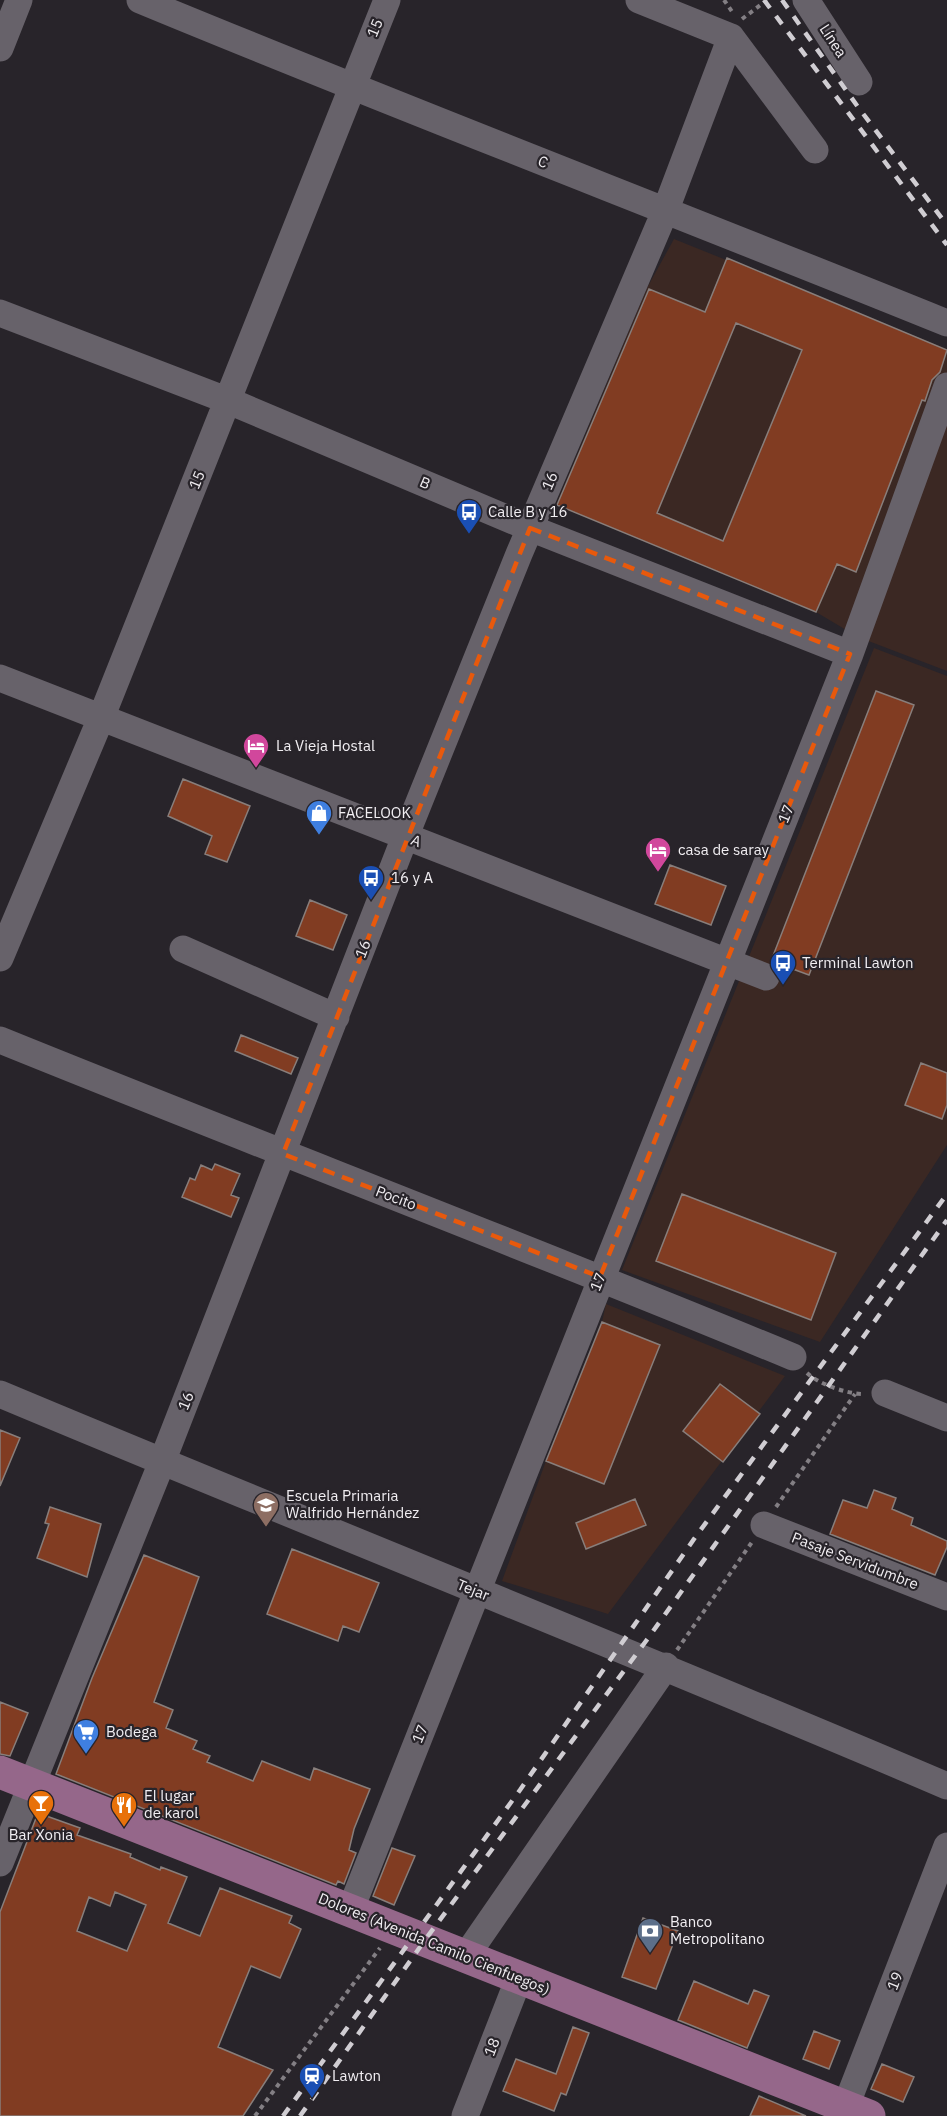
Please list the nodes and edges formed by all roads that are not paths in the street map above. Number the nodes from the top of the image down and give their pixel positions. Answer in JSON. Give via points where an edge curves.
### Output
{"nodes":[{"id":1,"x":19,"y":0,"type":"edge"},
{"id":2,"x":140,"y":0,"type":"edge"},
{"id":3,"x":387,"y":0,"type":"edge"},
{"id":4,"x":639,"y":0,"type":"edge"},
{"id":5,"x":806,"y":0,"type":"edge"},
{"id":6,"x":188,"y":9,"type":"edge"},
{"id":7,"x":731,"y":37,"type":"junction"},
{"id":8,"x":0,"y":48,"type":"edge"},
{"id":9,"x":860,"y":82,"type":"dead end"},
{"id":10,"x":351,"y":88,"type":"junction"},
{"id":11,"x":815,"y":150,"type":"dead end"},
{"id":12,"x":666,"y":209,"type":"junction"},
{"id":13,"x":0,"y":313,"type":"edge"},
{"id":14,"x":947,"y":323,"type":"edge"},
{"id":15,"x":947,"y":386,"type":"edge"},
{"id":16,"x":229,"y":400,"type":"junction"},
{"id":17,"x":531,"y":528,"type":"junction"},
{"id":18,"x":850,"y":654,"type":"junction"},
{"id":19,"x":0,"y":678,"type":"edge"},
{"id":20,"x":101,"y":718,"type":"junction"},
{"id":21,"x":405,"y":837,"type":"junction"},
{"id":22,"x":183,"y":949,"type":"dead end"},
{"id":23,"x":0,"y":958,"type":"edge"},
{"id":24,"x":728,"y":960,"type":"junction"},
{"id":25,"x":766,"y":977,"type":"dead end"},
{"id":26,"x":336,"y":1017,"type":"junction"},
{"id":27,"x":0,"y":1040,"type":"edge"},
{"id":28,"x":283,"y":1154,"type":"junction"},
{"id":29,"x":600,"y":1277,"type":"junction"},
{"id":30,"x":793,"y":1357,"type":"road end"},
{"id":31,"x":885,"y":1393,"type":"road end"},
{"id":32,"x":0,"y":1394,"type":"edge"},
{"id":33,"x":947,"y":1418,"type":"edge"},
{"id":34,"x":162,"y":1462,"type":"junction"},
{"id":35,"x":764,"y":1525,"type":"dead end"},
{"id":36,"x":476,"y":1592,"type":"junction"},
{"id":37,"x":947,"y":1597,"type":"edge"},
{"id":38,"x":666,"y":1666,"type":"junction"},
{"id":39,"x":0,"y":1772,"type":"edge"},
{"id":40,"x":33,"y":1785,"type":"junction"},
{"id":41,"x":947,"y":1786,"type":"edge"},
{"id":42,"x":947,"y":1846,"type":"edge"},
{"id":43,"x":0,"y":1863,"type":"edge"},
{"id":44,"x":350,"y":1911,"type":"junction"},
{"id":45,"x":466,"y":1956,"type":"junction"},
{"id":46,"x":519,"y":1978,"type":"junction"},
{"id":47,"x":852,"y":2113,"type":"edge"},
{"id":48,"x":465,"y":2116,"type":"edge"}],
"edges":[{"from":1,"to":8,"type":"street"},
{"from":2,"to":6,"type":"street","name":"C"},
{"from":3,"to":10,"type":"street","name":"15"},
{"from":4,"to":7,"type":"street"},
{"from":5,"to":9,"type":"street","name":"Línea"},
{"from":6,"to":10,"type":"street","name":"C"},
{"from":7,"to":11,"type":"street"},
{"from":7,"to":12,"type":"street","name":"16"},
{"from":10,"to":12,"type":"street","name":"C"},
{"from":10,"to":16,"type":"street","name":"15"},
{"from":12,"to":14,"type":"street","name":"C"},
{"from":12,"to":17,"type":"street","name":"16"},
{"from":13,"to":16,"type":"street","name":"B"},
{"from":15,"to":18,"type":"street","name":"17"},
{"from":16,"to":17,"type":"street","name":"B"},
{"from":16,"to":20,"type":"street","name":"15"},
{"from":17,"to":18,"type":"street","name":"B"},
{"from":17,"to":21,"type":"street","name":"16"},
{"from":18,"to":24,"type":"street","name":"17"},
{"from":19,"to":20,"type":"street","name":"A"},
{"from":20,"to":21,"type":"street","name":"A"},
{"from":20,"to":23,"type":"street","name":"15"},
{"from":21,"to":24,"type":"street","name":"A"},
{"from":21,"to":26,"type":"street","name":"16"},
{"from":22,"to":26,"type":"street"},
{"from":24,"to":25,"type":"street","name":"A"},
{"from":24,"to":29,"type":"street","name":"17"},
{"from":26,"to":28,"type":"street","name":"16"},
{"from":27,"to":28,"type":"street","name":"Pocito"},
{"from":28,"to":29,"type":"street","name":"Pocito"},
{"from":28,"to":34,"type":"street","name":"16"},
{"from":29,"to":30,"type":"street","name":"Pocito"},
{"from":29,"to":36,"type":"street","name":"17"},
{"from":31,"to":33,"type":"street"},
{"from":32,"to":34,"type":"street","name":"Tejar"},
{"from":34,"to":36,"type":"street","name":"Tejar"},
{"from":34,"to":40,"type":"street","name":"16"},
{"from":35,"to":37,"type":"street","name":"Pasaje Servidumbre"},
{"from":36,"to":38,"type":"street","name":"Tejar"},
{"from":36,"to":44,"type":"street","name":"17"},
{"from":38,"to":41,"type":"street","name":"Tejar"},
{"from":38,"to":45,"type":"street"},
{"from":39,"to":40,"type":"main road","name":"Dolores (Avenida Camilo Cienfuegos)"},
{"from":40,"to":43,"type":"street","name":"16"},
{"from":40,"to":44,"type":"main road","name":"Dolores (Avenida Camilo Cienfuegos)"},
{"from":42,"to":47,"type":"street","name":"19"},
{"from":44,"to":45,"type":"main road","name":"Dolores (Avenida Camilo Cienfuegos)"},
{"from":45,"to":46,"type":"main road","name":"Dolores (Avenida Camilo Cienfuegos)"},
{"from":46,"to":47,"type":"main road","name":"Dolores (Avenida Camilo Cienfuegos)"},
{"from":46,"to":48,"type":"street","name":"18"}]}
